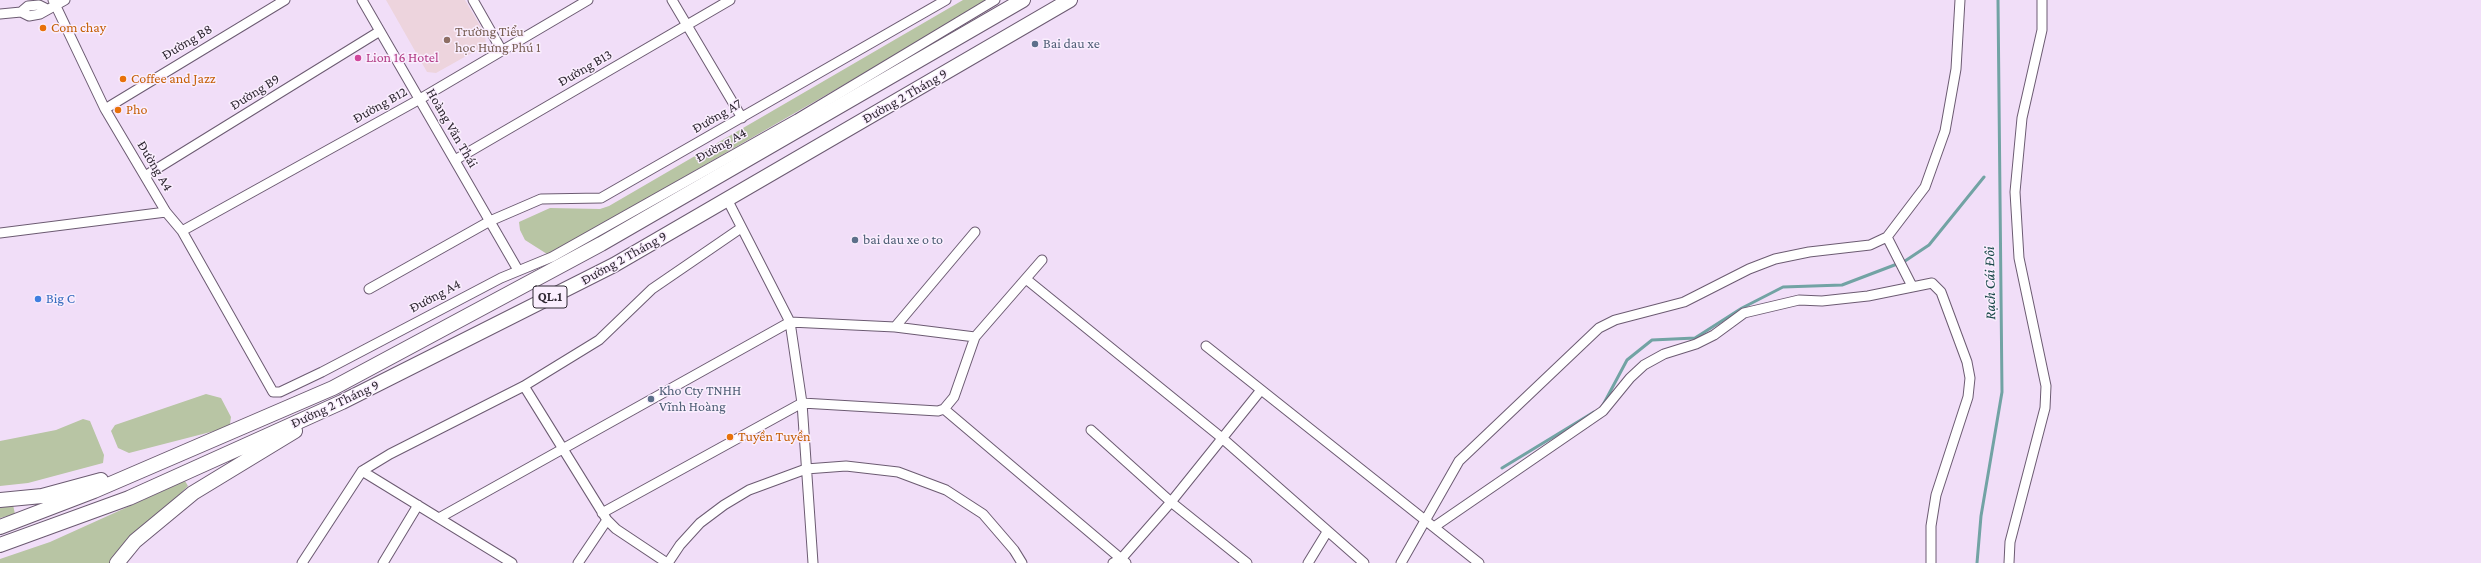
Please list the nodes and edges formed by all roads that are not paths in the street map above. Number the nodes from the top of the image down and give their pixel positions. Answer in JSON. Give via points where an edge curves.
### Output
{"nodes":[{"id":1,"x":65,"y":0,"type":"edge"},
{"id":2,"x":285,"y":0,"type":"edge"},
{"id":3,"x":362,"y":0,"type":"edge"},
{"id":4,"x":473,"y":0,"type":"edge"},
{"id":5,"x":588,"y":0,"type":"edge"},
{"id":6,"x":672,"y":0,"type":"edge"},
{"id":7,"x":730,"y":0,"type":"edge"},
{"id":8,"x":946,"y":0,"type":"edge"},
{"id":9,"x":995,"y":0,"type":"edge"},
{"id":10,"x":1024,"y":0,"type":"edge"},
{"id":11,"x":1070,"y":0,"type":"edge"},
{"id":12,"x":1960,"y":0,"type":"edge"},
{"id":13,"x":2042,"y":0,"type":"edge"},
{"id":14,"x":51,"y":5,"type":"edge"},
{"id":15,"x":0,"y":14,"type":"edge"},
{"id":16,"x":686,"y":26,"type":"junction"},
{"id":17,"x":380,"y":31,"type":"junction"},
{"id":18,"x":502,"y":51,"type":"junction"},
{"id":19,"x":420,"y":99,"type":"junction"},
{"id":20,"x":105,"y":109,"type":"junction"},
{"id":21,"x":742,"y":118,"type":"junction"},
{"id":22,"x":455,"y":160,"type":"junction"},
{"id":23,"x":145,"y":176,"type":"junction"},
{"id":24,"x":727,"y":199,"type":"junction"},
{"id":25,"x":166,"y":212,"type":"junction"},
{"id":26,"x":490,"y":221,"type":"junction"},
{"id":27,"x":741,"y":228,"type":"junction"},
{"id":28,"x":182,"y":231,"type":"junction"},
{"id":29,"x":975,"y":232,"type":"dead end"},
{"id":30,"x":0,"y":233,"type":"edge"},
{"id":31,"x":1887,"y":237,"type":"junction"},
{"id":32,"x":1042,"y":260,"type":"dead end"},
{"id":33,"x":518,"y":270,"type":"junction"},
{"id":34,"x":1026,"y":278,"type":"junction"},
{"id":35,"x":1912,"y":286,"type":"junction"},
{"id":36,"x":369,"y":289,"type":"dead end"},
{"id":37,"x":790,"y":322,"type":"junction"},
{"id":38,"x":895,"y":327,"type":"junction"},
{"id":39,"x":975,"y":337,"type":"junction"},
{"id":40,"x":1206,"y":346,"type":"dead end"},
{"id":41,"x":524,"y":386,"type":"junction"},
{"id":42,"x":1261,"y":390,"type":"junction"},
{"id":43,"x":342,"y":402,"type":"junction"},
{"id":44,"x":802,"y":403,"type":"junction"},
{"id":45,"x":944,"y":409,"type":"junction"},
{"id":46,"x":1091,"y":430,"type":"dead end"},
{"id":47,"x":1222,"y":438,"type":"junction"},
{"id":48,"x":199,"y":445,"type":"junction"},
{"id":49,"x":562,"y":448,"type":"junction"},
{"id":50,"x":806,"y":469,"type":"junction"},
{"id":51,"x":362,"y":471,"type":"junction"},
{"id":52,"x":0,"y":500,"type":"edge"},
{"id":53,"x":1171,"y":502,"type":"junction"},
{"id":54,"x":418,"y":505,"type":"junction"},
{"id":55,"x":605,"y":516,"type":"junction"},
{"id":56,"x":439,"y":518,"type":"junction"},
{"id":57,"x":1425,"y":521,"type":"junction"},
{"id":58,"x":0,"y":527,"type":"edge"},
{"id":59,"x":1434,"y":527,"type":"junction"},
{"id":60,"x":1327,"y":532,"type":"junction"},
{"id":61,"x":2,"y":544,"type":"edge"},
{"id":62,"x":1120,"y":562,"type":"edge"},
{"id":63,"x":117,"y":563,"type":"edge"},
{"id":64,"x":302,"y":563,"type":"edge"},
{"id":65,"x":383,"y":563,"type":"edge"},
{"id":66,"x":512,"y":563,"type":"edge"},
{"id":67,"x":578,"y":563,"type":"edge"},
{"id":68,"x":667,"y":563,"type":"edge"},
{"id":69,"x":813,"y":563,"type":"edge"},
{"id":70,"x":1022,"y":563,"type":"edge"},
{"id":71,"x":1247,"y":563,"type":"edge"},
{"id":72,"x":1308,"y":563,"type":"edge"},
{"id":73,"x":1364,"y":563,"type":"edge"},
{"id":74,"x":1401,"y":563,"type":"edge"},
{"id":75,"x":1479,"y":563,"type":"edge"},
{"id":76,"x":1931,"y":563,"type":"edge"},
{"id":77,"x":2009,"y":563,"type":"edge"}],
"edges":[{"from":1,"to":14,"type":"street"},
{"from":2,"to":20,"type":"street","name":"Đường B8"},
{"from":3,"to":17,"type":"street","name":"Hoàng Văn Thái"},
{"from":4,"to":18,"type":"street"},
{"from":5,"to":18,"type":"street","name":"Đường B12"},
{"from":6,"to":16,"type":"street"},
{"from":7,"to":16,"type":"street","name":"Đường B13"},
{"from":8,"to":21,"type":"street","name":"Đường A7"},
{"from":9,"to":33,"type":"street","name":"Đường A4","via":[[797,119],[552,257]]},
{"from":10,"to":48,"type":"highway","name":"Đường 2 Tháng 9","number":"QL.1","via":[[601,244],[333,388]]},
{"from":11,"to":24,"type":"highway","name":"Đường 2 Tháng 9","number":"QL.1"},
{"from":12,"to":31,"type":"street","via":[[1956,69],[1945,131],[1925,187]]},
{"from":13,"to":77,"type":"street","via":[[2042,30],[2022,118],[2014,192],[2019,258],[2046,386],[2045,408],[2010,542]]},
{"from":14,"to":15,"type":"street","via":[[40,14],[29,16],[21,12]]},
{"from":14,"to":20,"type":"street","name":"Đường A4"},
{"from":16,"to":21,"type":"street"},
{"from":16,"to":22,"type":"street","name":"Đường B13"},
{"from":17,"to":19,"type":"street","name":"Hoàng Văn Thái"},
{"from":17,"to":23,"type":"street","name":"Đường B9"},
{"from":18,"to":19,"type":"street","name":"Đường B12"},
{"from":19,"to":22,"type":"street","name":"Hoàng Văn Thái"},
{"from":19,"to":28,"type":"street","name":"Đường B12"},
{"from":20,"to":23,"type":"street","name":"Đường A4"},
{"from":21,"to":26,"type":"street","name":"Đường A7","via":[[601,198],[541,199]]},
{"from":22,"to":26,"type":"street","name":"Hoàng Văn Thái"},
{"from":23,"to":25,"type":"street","name":"Đường A4"},
{"from":24,"to":27,"type":"street"},
{"from":24,"to":43,"type":"highway","name":"Đường 2 Tháng 9","number":"QL.1","via":[[614,265]]},
{"from":25,"to":28,"type":"street","name":"Đường A4"},
{"from":25,"to":30,"type":"street"},
{"from":26,"to":33,"type":"street","name":"Hoàng Văn Thái"},
{"from":26,"to":36,"type":"street","name":"Đường A7"},
{"from":27,"to":37,"type":"street"},
{"from":27,"to":41,"type":"street","via":[[652,289],[599,340]]},
{"from":28,"to":33,"type":"street","name":"Đường A4","via":[[273,392],[280,392],[322,372]]},
{"from":29,"to":38,"type":"street"},
{"from":31,"to":35,"type":"street"},
{"from":31,"to":57,"type":"street","via":[[1870,245],[1775,259],[1748,269],[1684,302],[1615,320],[1599,328],[1458,461]]},
{"from":32,"to":34,"type":"street"},
{"from":34,"to":39,"type":"street"},
{"from":34,"to":47,"type":"street"},
{"from":35,"to":59,"type":"street","via":[[1868,296],[1822,301],[1799,300],[1744,313],[1714,335],[1644,365],[1603,411]]},
{"from":35,"to":76,"type":"street","via":[[1932,283],[1940,292],[1967,362],[1970,378],[1968,397],[1936,495]]},
{"from":37,"to":38,"type":"street"},
{"from":37,"to":44,"type":"street"},
{"from":37,"to":49,"type":"street"},
{"from":38,"to":39,"type":"street"},
{"from":39,"to":45,"type":"street","via":[[954,398]]},
{"from":40,"to":42,"type":"street"},
{"from":41,"to":49,"type":"street"},
{"from":41,"to":51,"type":"street","via":[[390,454]]},
{"from":42,"to":47,"type":"street"},
{"from":42,"to":57,"type":"street"},
{"from":43,"to":61,"type":"highway","name":"Đường 2 Tháng 9","number":"QL.1","via":[[129,498]]},
{"from":43,"to":63,"type":"highway","via":[[193,493],[135,541]]},
{"from":44,"to":45,"type":"street","via":[[938,411]]},
{"from":44,"to":50,"type":"street"},
{"from":44,"to":55,"type":"street"},
{"from":45,"to":62,"type":"street"},
{"from":46,"to":53,"type":"street"},
{"from":47,"to":53,"type":"street"},
{"from":47,"to":60,"type":"street"},
{"from":48,"to":52,"type":"highway","via":[[122,474],[42,496]]},
{"from":48,"to":58,"type":"highway","name":"Đường 2 Tháng 9","number":"QL.1","via":[[94,491]]},
{"from":49,"to":55,"type":"street"},
{"from":49,"to":56,"type":"street"},
{"from":50,"to":68,"type":"street","via":[[770,481],[724,504],[700,523]]},
{"from":50,"to":69,"type":"street"},
{"from":50,"to":70,"type":"street","via":[[846,466],[871,468],[920,478],[946,490],[983,514]]},
{"from":51,"to":54,"type":"street"},
{"from":51,"to":64,"type":"street"},
{"from":53,"to":62,"type":"street"},
{"from":53,"to":71,"type":"street"},
{"from":54,"to":56,"type":"street"},
{"from":54,"to":65,"type":"street"},
{"from":55,"to":67,"type":"street"},
{"from":55,"to":68,"type":"street","via":[[616,529]]},
{"from":56,"to":66,"type":"street"},
{"from":57,"to":59,"type":"street"},
{"from":57,"to":74,"type":"street"},
{"from":59,"to":75,"type":"street"},
{"from":60,"to":72,"type":"street"},
{"from":60,"to":73,"type":"street"}]}
